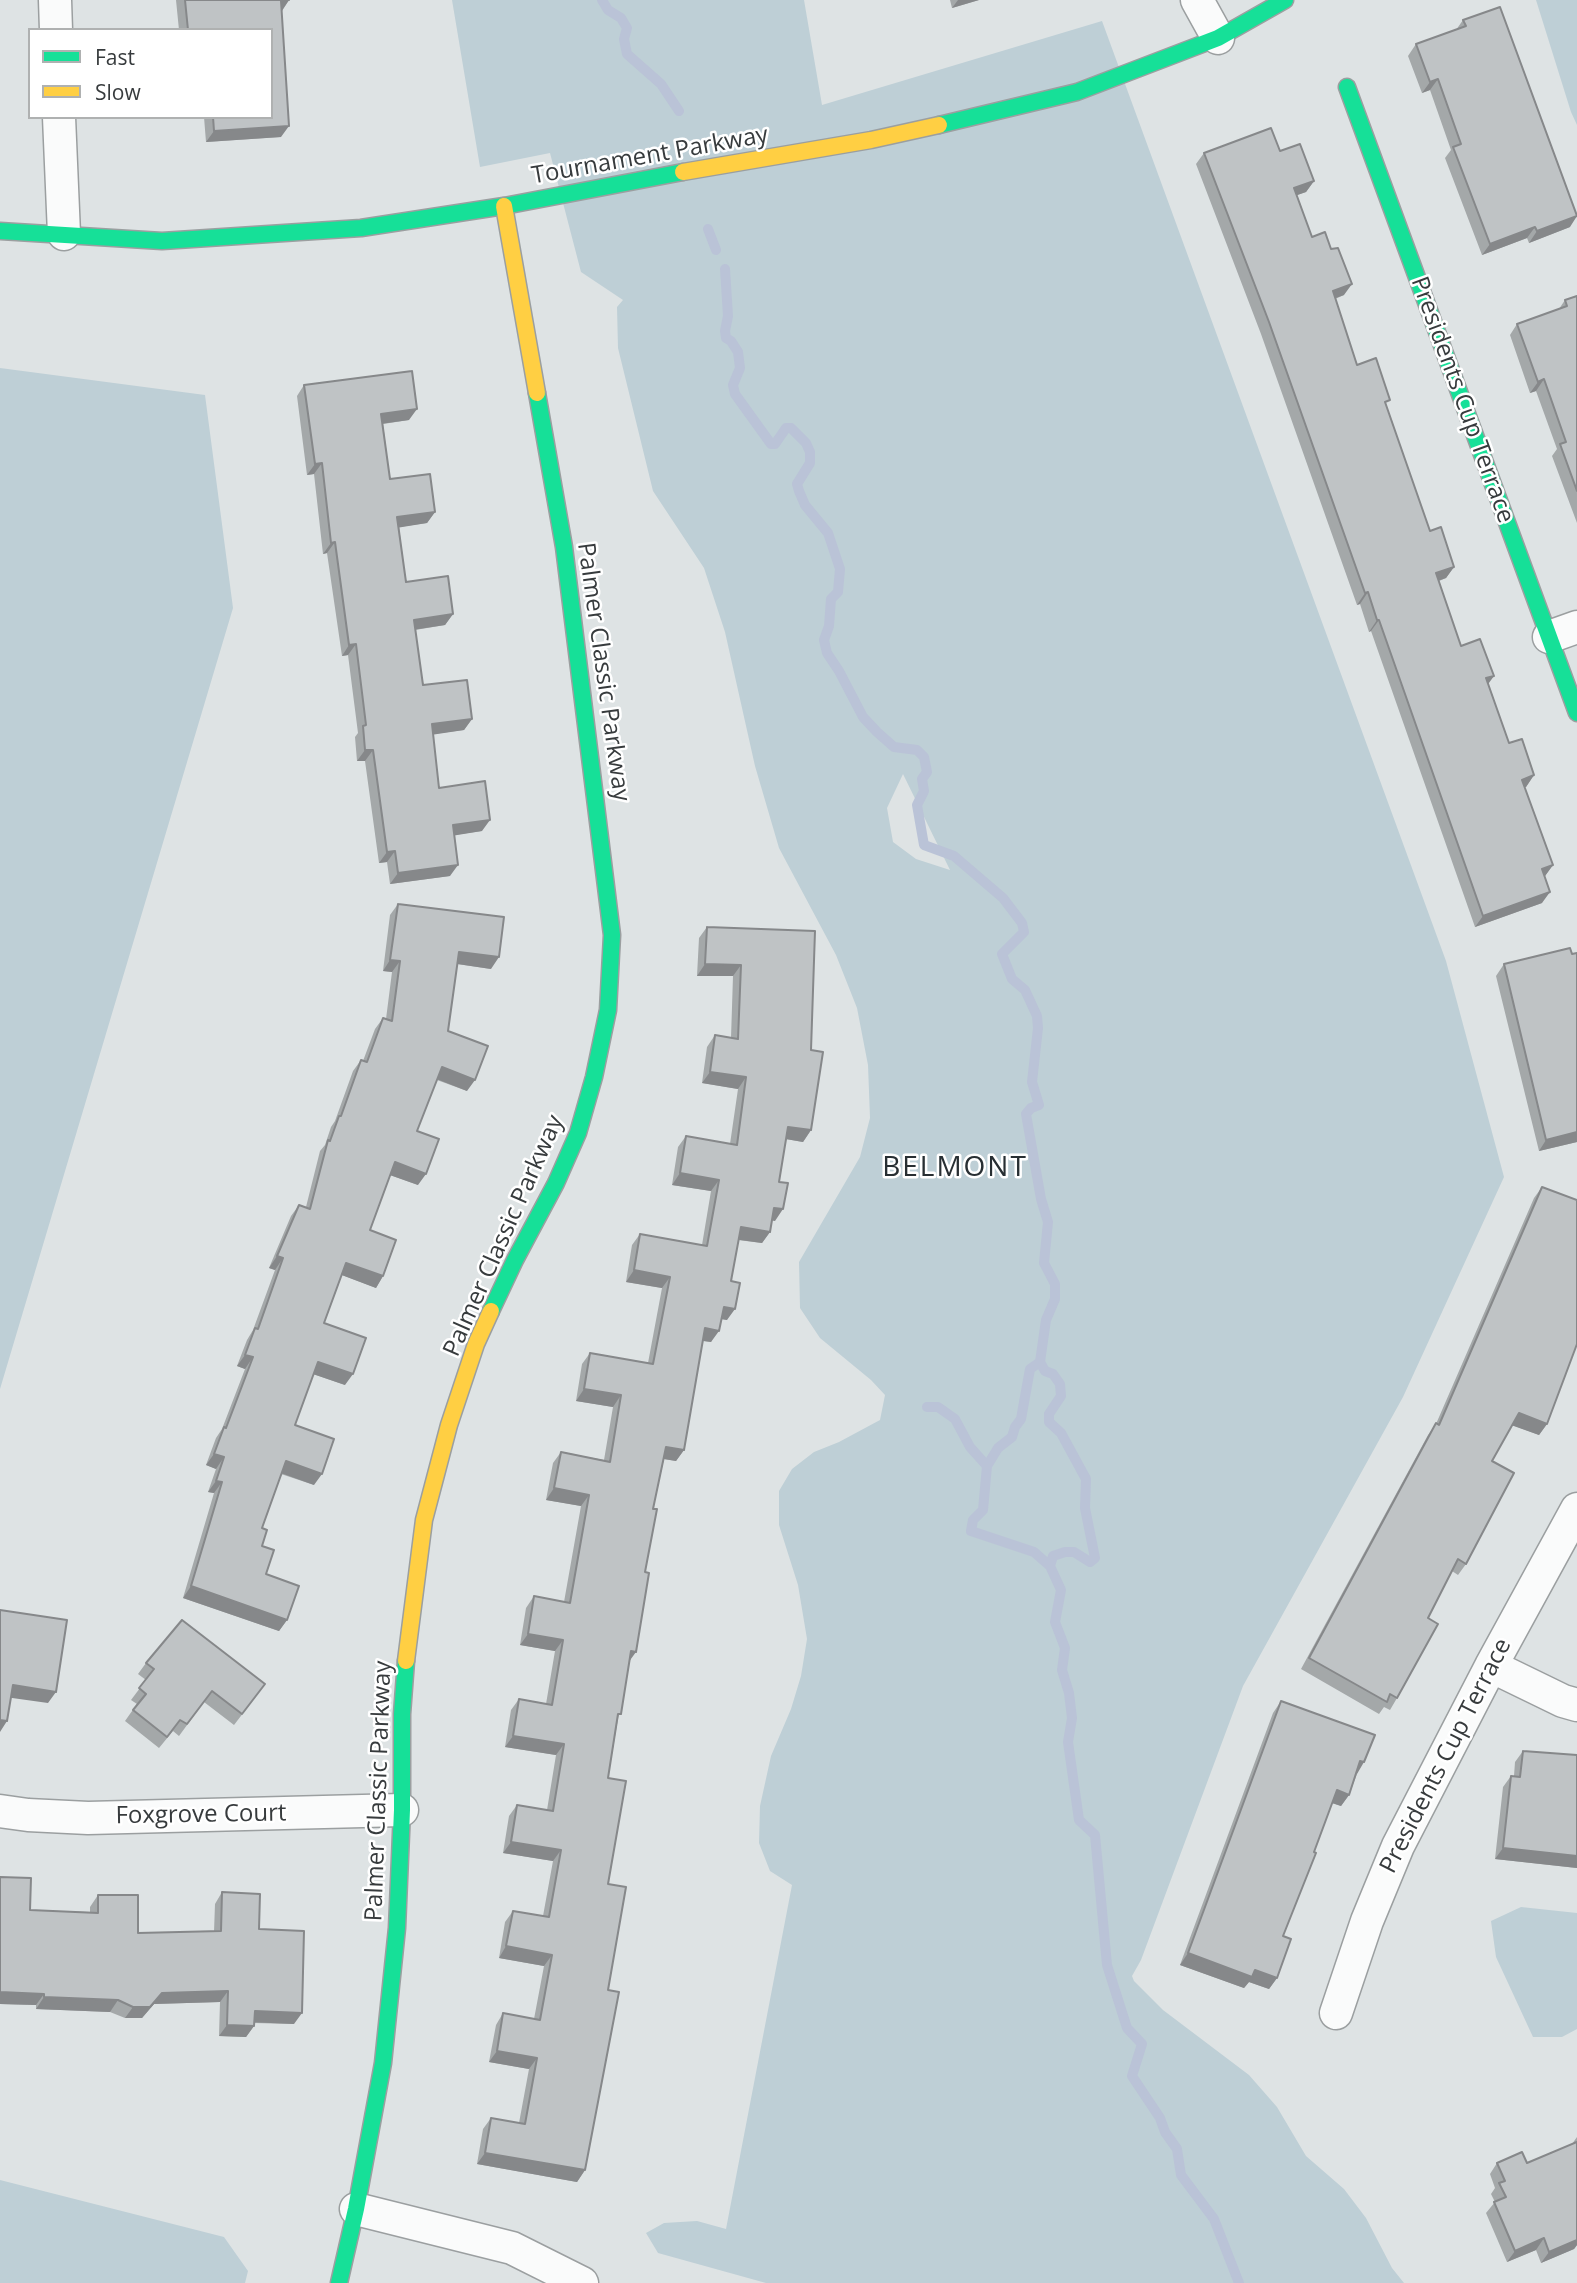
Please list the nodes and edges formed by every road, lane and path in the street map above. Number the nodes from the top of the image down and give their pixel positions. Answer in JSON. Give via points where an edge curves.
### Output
{"nodes":[{"id":1,"x":55,"y":0,"type":"edge"},
{"id":2,"x":1198,"y":0,"type":"edge"},
{"id":3,"x":1285,"y":0,"type":"edge"},
{"id":4,"x":56,"y":28,"type":"edge"},
{"id":5,"x":1218,"y":37,"type":"junction"},
{"id":6,"x":1347,"y":87,"type":"dead end"},
{"id":7,"x":59,"y":119,"type":"edge"},
{"id":8,"x":504,"y":206,"type":"junction"},
{"id":9,"x":0,"y":231,"type":"edge"},
{"id":10,"x":64,"y":234,"type":"junction"},
{"id":11,"x":1563,"y":632,"type":"edge"},
{"id":12,"x":1577,"y":713,"type":"edge"},
{"id":13,"x":1577,"y":1509,"type":"edge"},
{"id":14,"x":1491,"y":1665,"type":"junction"},
{"id":15,"x":1577,"y":1705,"type":"edge"},
{"id":16,"x":402,"y":1810,"type":"junction"},
{"id":17,"x":0,"y":1811,"type":"edge"},
{"id":18,"x":1336,"y":2013,"type":"dead end"},
{"id":19,"x":356,"y":2209,"type":"junction"},
{"id":20,"x":339,"y":2283,"type":"edge"},
{"id":21,"x":582,"y":2283,"type":"edge"}],
"edges":[{"from":1,"to":4,"type":"street"},
{"from":2,"to":5,"type":"street"},
{"from":3,"to":5,"type":"street","name":"Tournament Parkway"},
{"from":5,"to":8,"type":"street","name":"Tournament Parkway","via":[[1077,92],[992,114]]},
{"from":6,"to":11,"type":"street","name":"Presidents Cup Terrace"},
{"from":7,"to":10,"type":"street"},
{"from":8,"to":10,"type":"street","name":"Tournament Parkway","via":[[361,228],[251,236],[162,241]]},
{"from":8,"to":16,"type":"street","name":"Palmer Classic Parkway","via":[[564,547],[612,935],[608,1010],[578,1133],[476,1344],[424,1520],[402,1714]]},
{"from":9,"to":10,"type":"street","name":"Tournament Parkway"},
{"from":11,"to":12,"type":"street","name":"Presidents Cup Terrace"},
{"from":13,"to":14,"type":"street","name":"Presidents Cup Terrace"},
{"from":14,"to":15,"type":"street"},
{"from":14,"to":18,"type":"street","name":"Presidents Cup Terrace","via":[[1398,1846]]},
{"from":16,"to":17,"type":"street","name":"Foxgrove Court","via":[[88,1818]]},
{"from":16,"to":19,"type":"street","name":"Palmer Classic Parkway","via":[[397,1928],[383,2063]]},
{"from":19,"to":20,"type":"street","name":"Palmer Classic Parkway"},
{"from":19,"to":21,"type":"street","via":[[512,2248]]}]}
